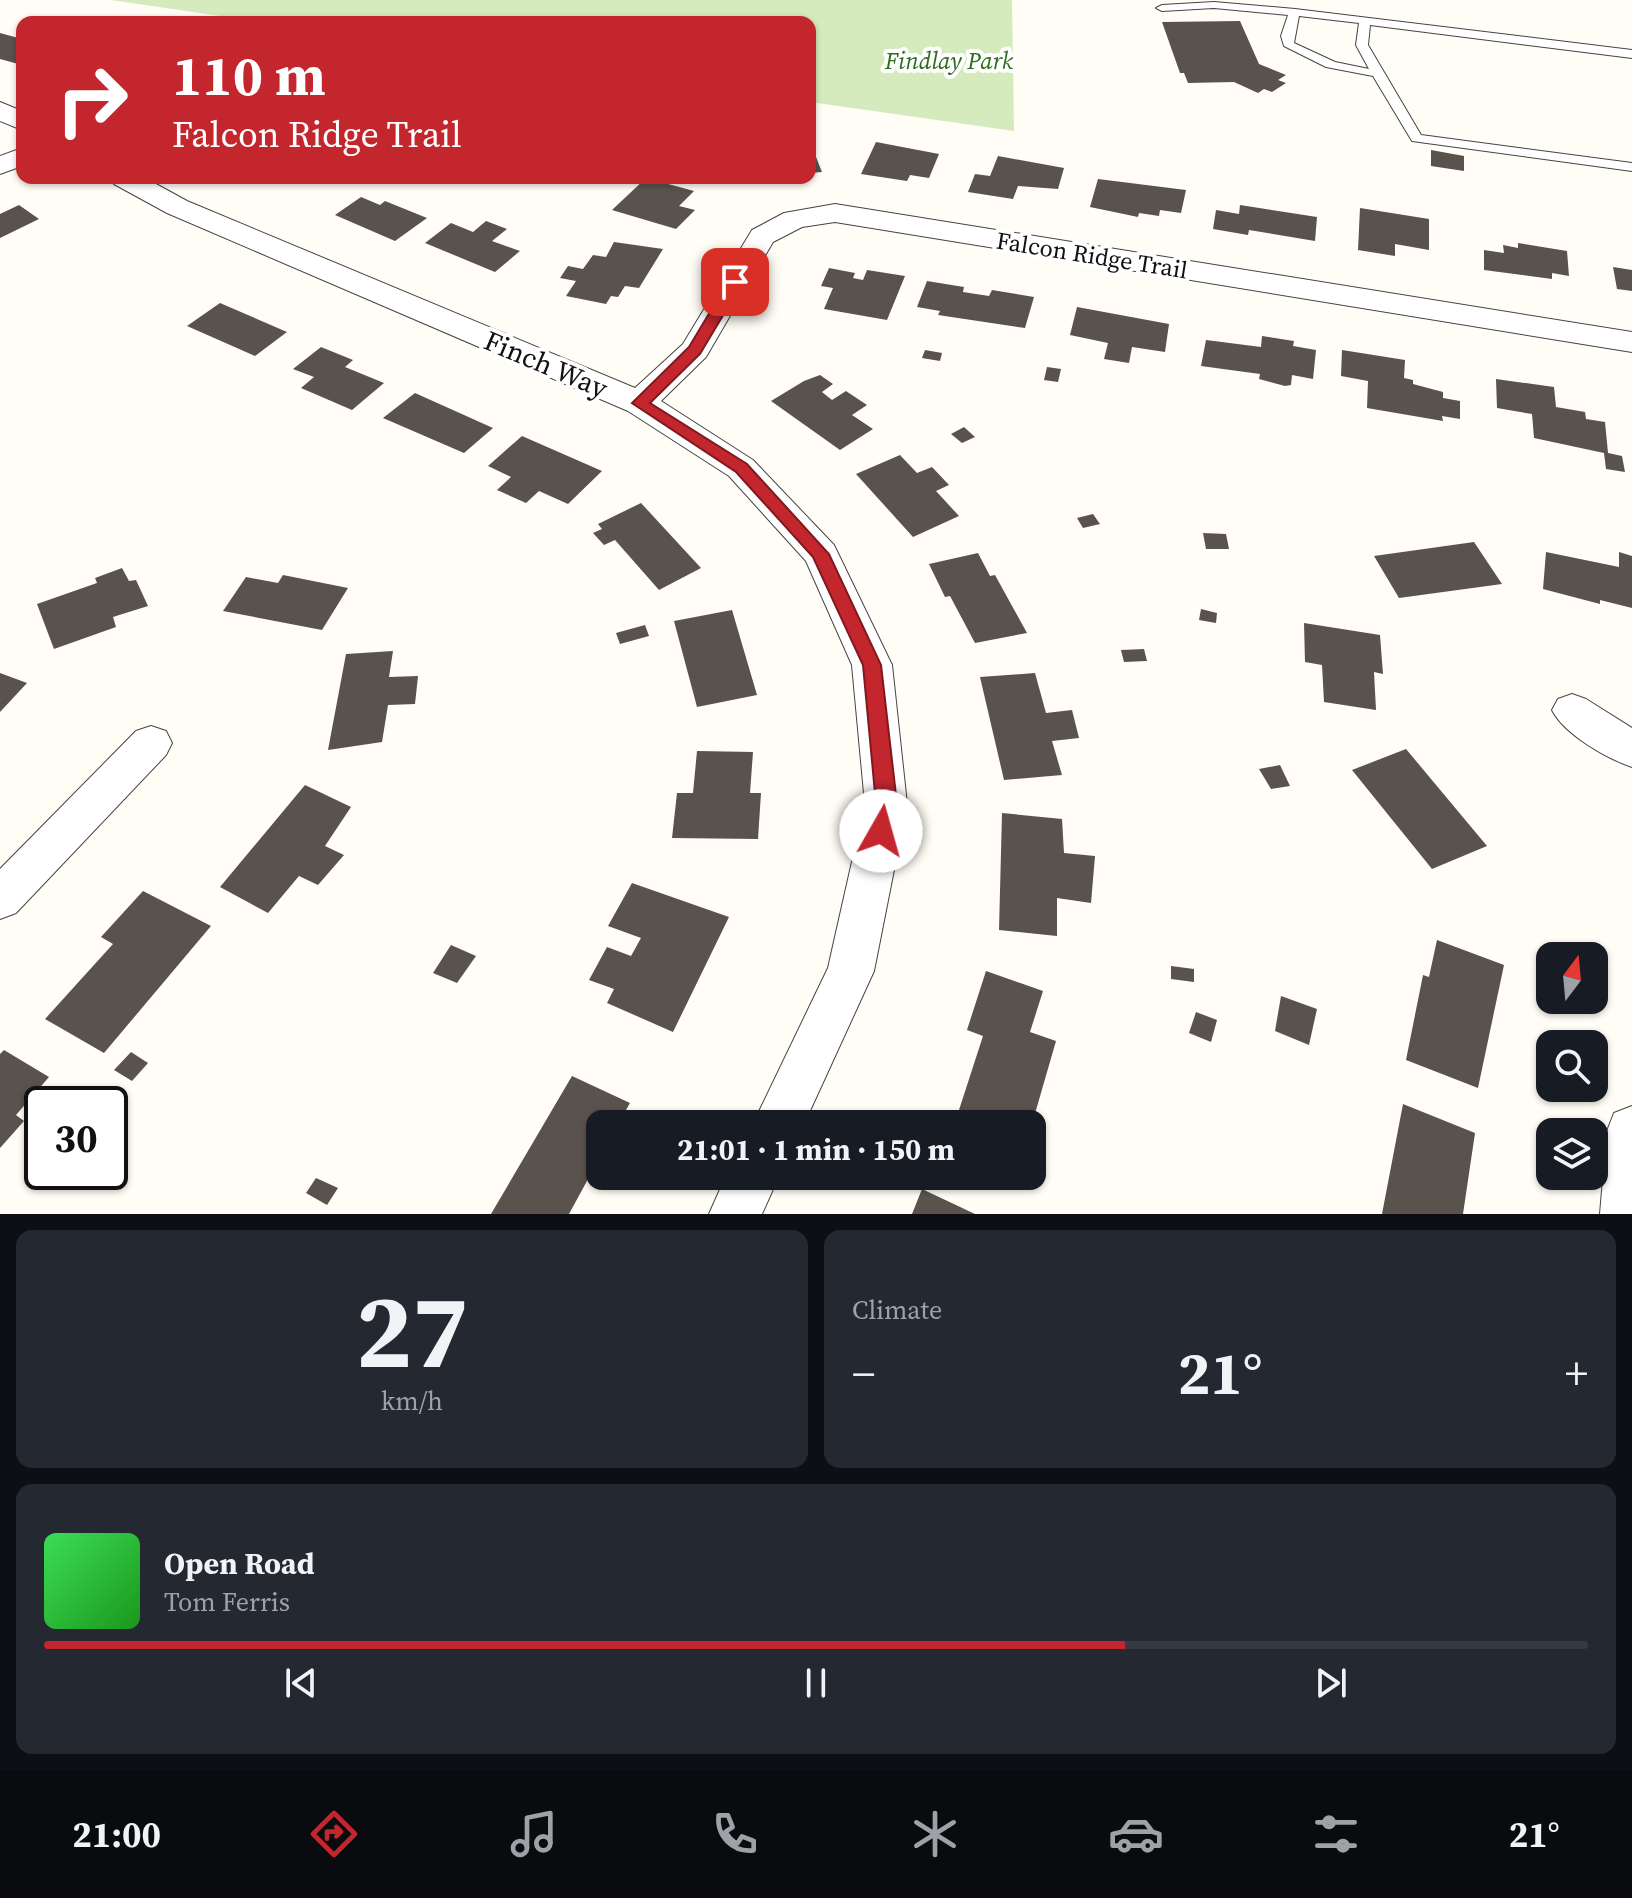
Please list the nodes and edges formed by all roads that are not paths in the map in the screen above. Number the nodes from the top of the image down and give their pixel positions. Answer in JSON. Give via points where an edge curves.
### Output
{"nodes":[{"id":1,"x":1162,"y":8,"type":"dead end"},
{"id":2,"x":1295,"y":12,"type":"junction"},
{"id":3,"x":1365,"y":21,"type":"junction"},
{"id":4,"x":1632,"y":54,"type":"edge"},
{"id":5,"x":1377,"y":73,"type":"junction"},
{"id":6,"x":1632,"y":167,"type":"edge"},
{"id":7,"x":135,"y":184,"type":"edge"},
{"id":8,"x":1632,"y":342,"type":"edge"},
{"id":9,"x":640,"y":403,"type":"junction"},
{"id":10,"x":1572,"y":710,"type":"dead end"},
{"id":11,"x":151,"y":743,"type":"dead end"},
{"id":12,"x":1632,"y":750,"type":"edge"},
{"id":13,"x":0,"y":899,"type":"edge"},
{"id":14,"x":785,"y":1110,"type":"edge"},
{"id":15,"x":1632,"y":1131,"type":"edge"},
{"id":16,"x":746,"y":1190,"type":"edge"},
{"id":17,"x":735,"y":1214,"type":"edge"},
{"id":18,"x":1626,"y":1214,"type":"edge"}],
"edges":[{"from":1,"to":2,"type":"lane","via":[[1214,5]]},
{"from":2,"to":3,"type":"lane"},
{"from":2,"to":5,"type":"lane","via":[[1288,44],[1352,72]]},
{"from":3,"to":4,"type":"lane"},
{"from":3,"to":5,"type":"lane","via":[[1362,45]]},
{"from":5,"to":6,"type":"lane","via":[[1417,138]]},
{"from":7,"to":9,"type":"street","name":"Finch Way","via":[[177,207]]},
{"from":8,"to":9,"type":"street","name":"Falcon Ridge Trail","via":[[835,213],[794,219],[762,236],[695,350]]},
{"from":9,"to":14,"type":"street","name":"Finch Way","via":[[741,468],[821,554],[872,665],[886,804],[851,971]]},
{"from":10,"to":12,"type":"street"},
{"from":11,"to":13,"type":"street"},
{"from":15,"to":18,"type":"street"},
{"from":16,"to":17,"type":"street"}]}
